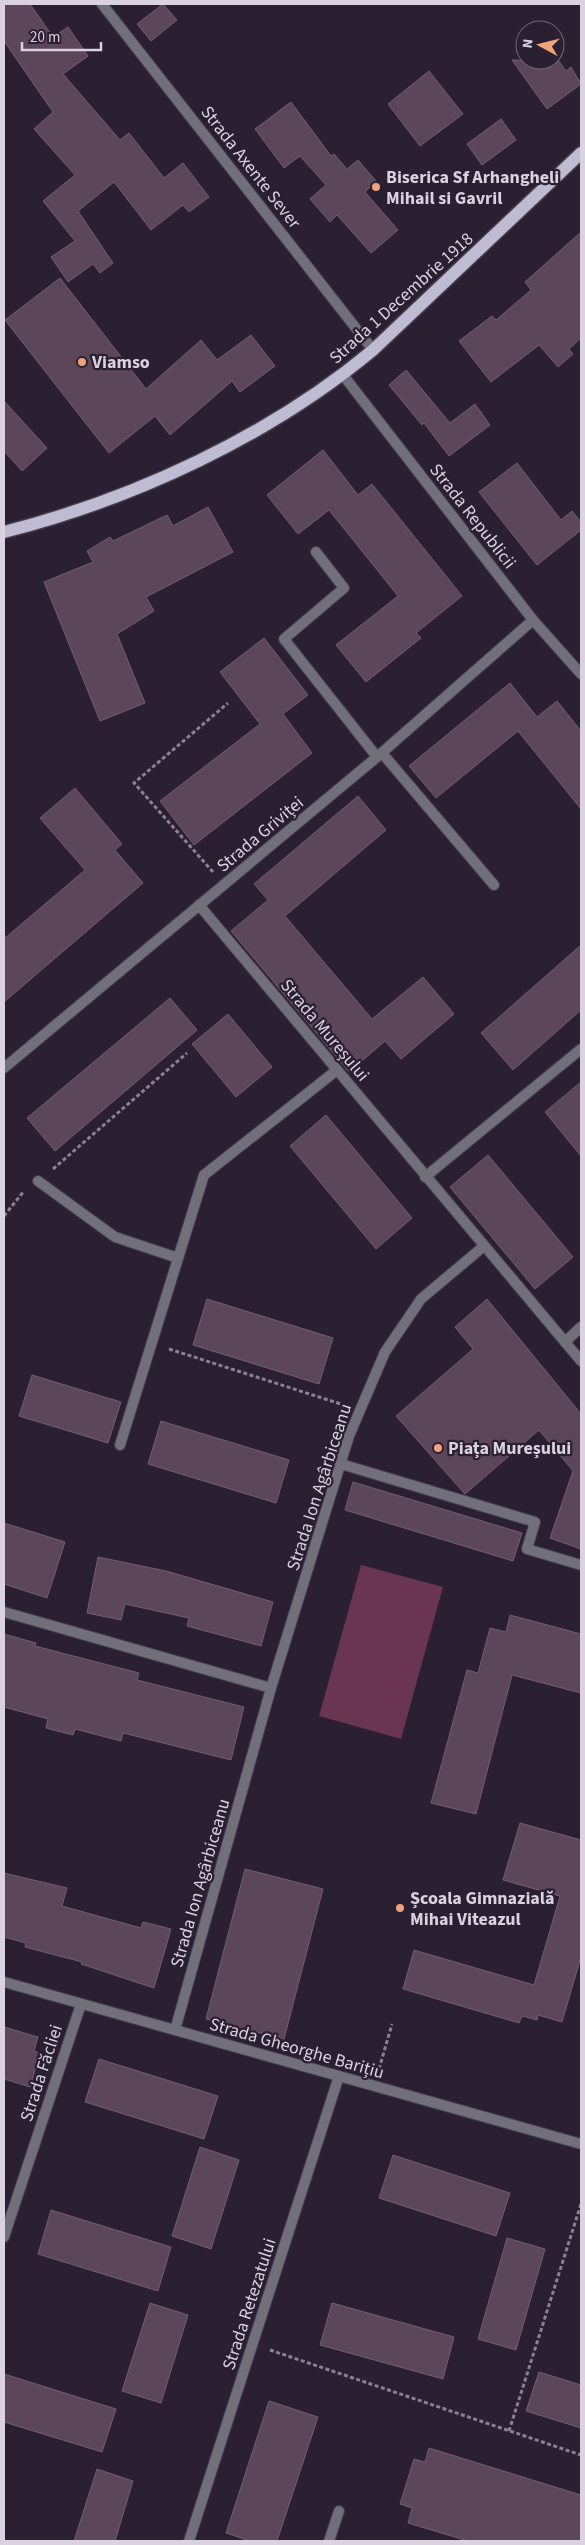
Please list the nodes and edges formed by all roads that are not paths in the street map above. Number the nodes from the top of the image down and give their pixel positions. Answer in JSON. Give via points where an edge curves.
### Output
{"nodes":[{"id":1,"x":102,"y":4,"type":"edge"},
{"id":2,"x":581,"y":153,"type":"edge"},
{"id":3,"x":373,"y":350,"type":"junction"},
{"id":4,"x":343,"y":375,"type":"junction"},
{"id":5,"x":4,"y":532,"type":"edge"},
{"id":6,"x":316,"y":552,"type":"dead end"},
{"id":7,"x":533,"y":620,"type":"junction"},
{"id":8,"x":581,"y":674,"type":"edge"},
{"id":9,"x":380,"y":755,"type":"junction"},
{"id":10,"x":494,"y":885,"type":"dead end"},
{"id":11,"x":199,"y":905,"type":"junction"},
{"id":12,"x":581,"y":1049,"type":"edge"},
{"id":13,"x":4,"y":1068,"type":"edge"},
{"id":14,"x":337,"y":1070,"type":"junction"},
{"id":15,"x":425,"y":1177,"type":"junction"},
{"id":16,"x":38,"y":1181,"type":"road end"},
{"id":17,"x":484,"y":1246,"type":"junction"},
{"id":18,"x":178,"y":1258,"type":"junction"},
{"id":19,"x":581,"y":1328,"type":"edge"},
{"id":20,"x":565,"y":1342,"type":"junction"},
{"id":21,"x":581,"y":1361,"type":"edge"},
{"id":22,"x":120,"y":1445,"type":"dead end"},
{"id":23,"x":341,"y":1464,"type":"junction"},
{"id":24,"x":581,"y":1566,"type":"edge"},
{"id":25,"x":4,"y":1612,"type":"edge"},
{"id":26,"x":272,"y":1688,"type":"junction"},
{"id":27,"x":4,"y":1982,"type":"edge"},
{"id":28,"x":81,"y":2004,"type":"junction"},
{"id":29,"x":175,"y":2030,"type":"junction"},
{"id":30,"x":339,"y":2076,"type":"junction"},
{"id":31,"x":581,"y":2144,"type":"edge"},
{"id":32,"x":4,"y":2233,"type":"edge"},
{"id":33,"x":340,"y":2511,"type":"dead end"},
{"id":34,"x":190,"y":2541,"type":"edge"},
{"id":35,"x":329,"y":2541,"type":"edge"}],
"edges":[{"from":1,"to":3,"type":"street","name":"Strada Axente Sever"},
{"from":2,"to":3,"type":"main road","name":"Strada 1 Decembrie 1918"},
{"from":3,"to":4,"type":"main road","name":"Strada 1 Decembrie 1918"},
{"from":4,"to":5,"type":"main road","name":"Strada 1 Decembrie 1918","via":[[297,406],[193,462],[92,506]]},
{"from":4,"to":7,"type":"street","name":"Strada Republicii"},
{"from":6,"to":9,"type":"street","via":[[344,588],[284,639]]},
{"from":7,"to":8,"type":"street","name":"Strada Republicii"},
{"from":7,"to":9,"type":"street","name":"Strada Griviței"},
{"from":9,"to":10,"type":"street"},
{"from":9,"to":11,"type":"street","name":"Strada Griviței"},
{"from":11,"to":13,"type":"street","name":"Strada Griviței"},
{"from":11,"to":14,"type":"street","name":"Strada Mureșului"},
{"from":12,"to":15,"type":"street"},
{"from":14,"to":15,"type":"street","name":"Strada Mureșului"},
{"from":14,"to":18,"type":"street","via":[[204,1175]]},
{"from":15,"to":17,"type":"street","name":"Strada Mureșului"},
{"from":16,"to":18,"type":"street","via":[[115,1237]]},
{"from":17,"to":20,"type":"street","name":"Strada Mureșului"},
{"from":17,"to":23,"type":"street","name":"Strada Ion Agârbiceanu","via":[[421,1299],[385,1352]]},
{"from":18,"to":22,"type":"street"},
{"from":19,"to":20,"type":"street"},
{"from":20,"to":21,"type":"street","name":"Strada Mureșului"},
{"from":23,"to":24,"type":"street","via":[[535,1522],[527,1549]]},
{"from":23,"to":26,"type":"street","name":"Strada Ion Agârbiceanu"},
{"from":25,"to":26,"type":"street"},
{"from":26,"to":29,"type":"street","name":"Strada Ion Agârbiceanu"},
{"from":27,"to":28,"type":"street","name":"Strada Gheorghe Barițiu"},
{"from":28,"to":29,"type":"street","name":"Strada Gheorghe Barițiu"},
{"from":28,"to":32,"type":"street","name":"Strada Făcliei"},
{"from":29,"to":30,"type":"street","name":"Strada Gheorghe Barițiu"},
{"from":30,"to":31,"type":"street","name":"Strada Gheorghe Barițiu"},
{"from":30,"to":34,"type":"street","name":"Strada Retezatului"},
{"from":33,"to":35,"type":"street"}]}
